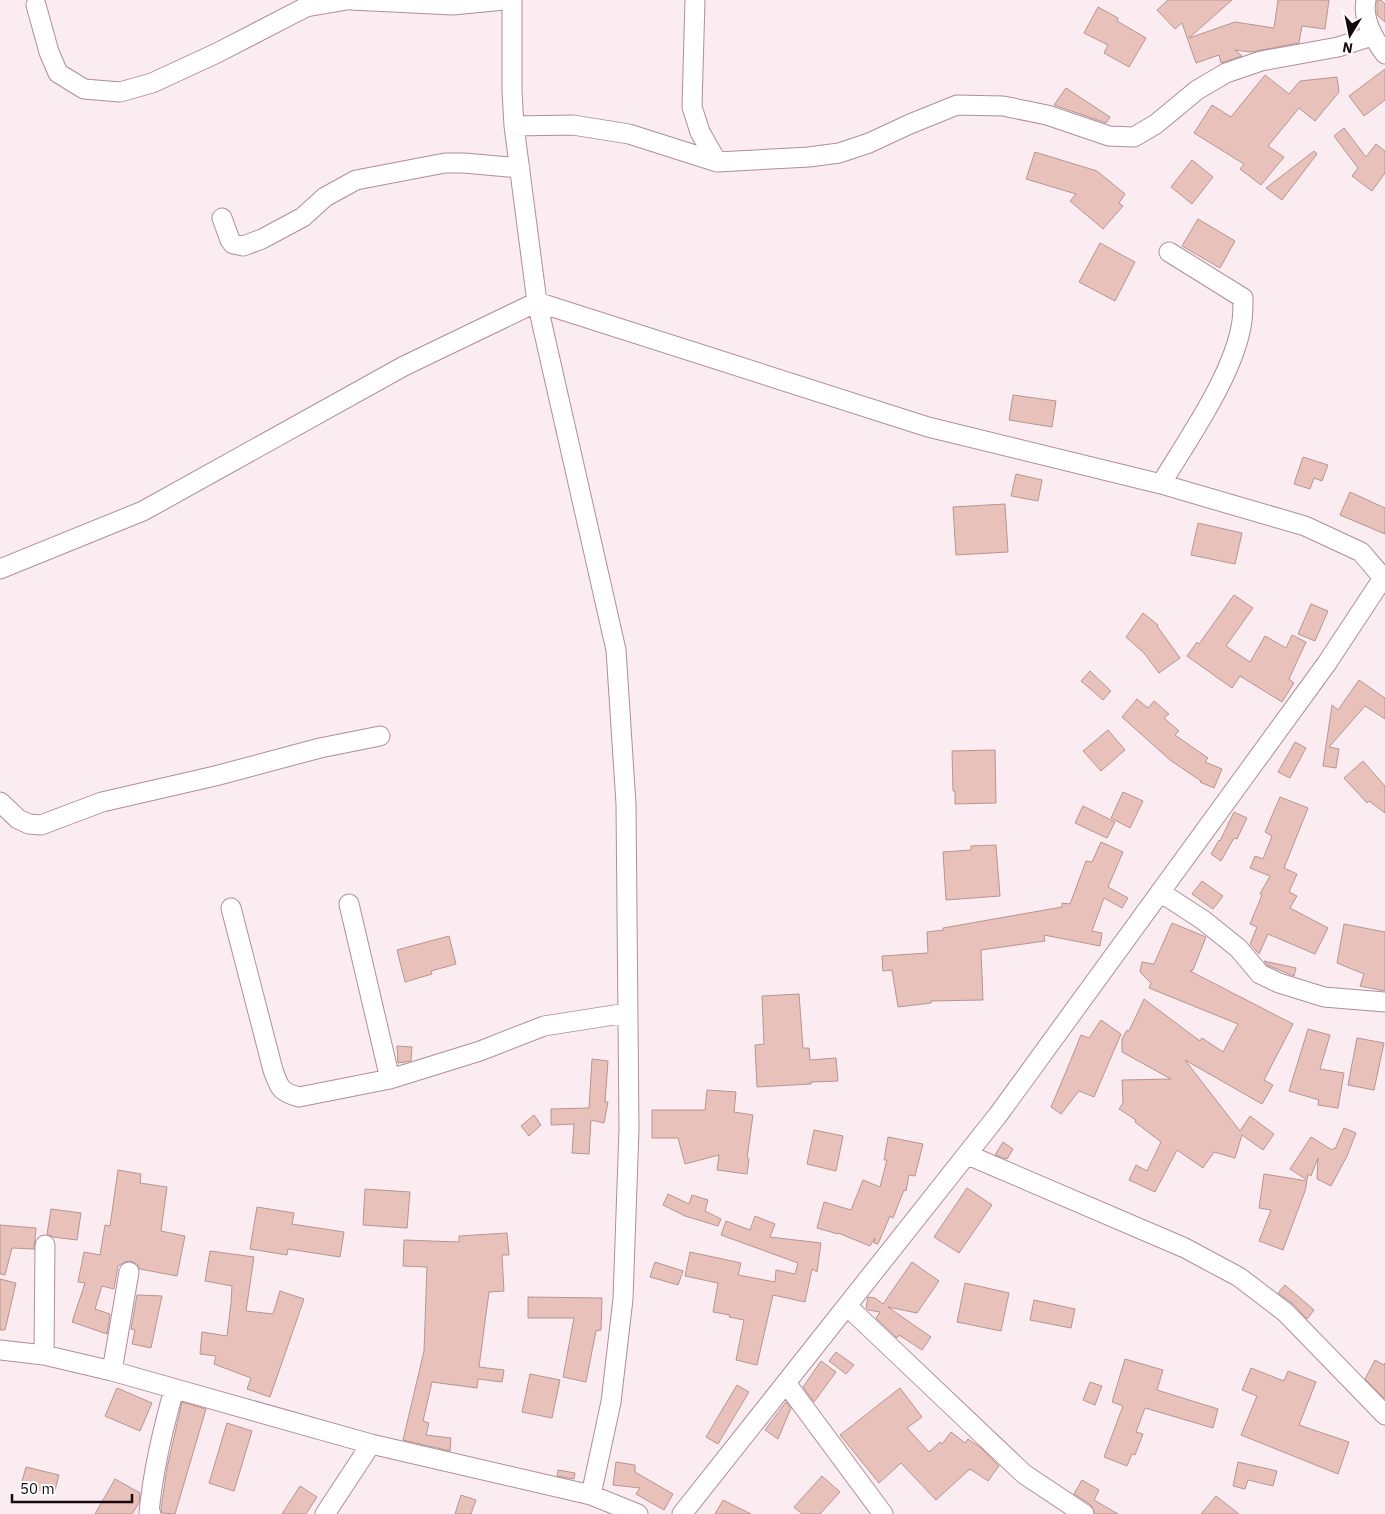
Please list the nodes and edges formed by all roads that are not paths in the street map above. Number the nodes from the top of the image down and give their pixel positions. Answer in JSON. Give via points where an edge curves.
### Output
{"nodes":[{"id":1,"x":349,"y":0,"type":"edge"},
{"id":2,"x":504,"y":0,"type":"edge"},
{"id":3,"x":512,"y":0,"type":"edge"},
{"id":4,"x":695,"y":0,"type":"edge"},
{"id":5,"x":1366,"y":0,"type":"edge"},
{"id":6,"x":36,"y":5,"type":"dead end"},
{"id":7,"x":1372,"y":36,"type":"junction"},
{"id":8,"x":1385,"y":54,"type":"edge"},
{"id":9,"x":514,"y":126,"type":"junction"},
{"id":10,"x":717,"y":162,"type":"junction"},
{"id":11,"x":520,"y":168,"type":"junction"},
{"id":12,"x":222,"y":218,"type":"dead end"},
{"id":13,"x":1169,"y":252,"type":"dead end"},
{"id":14,"x":537,"y":302,"type":"junction"},
{"id":15,"x":1161,"y":484,"type":"junction"},
{"id":16,"x":0,"y":569,"type":"edge"},
{"id":17,"x":1384,"y":578,"type":"edge"},
{"id":18,"x":380,"y":736,"type":"dead end"},
{"id":19,"x":0,"y":802,"type":"edge"},
{"id":20,"x":1160,"y":892,"type":"junction"},
{"id":21,"x":349,"y":904,"type":"dead end"},
{"id":22,"x":231,"y":908,"type":"dead end"},
{"id":23,"x":1385,"y":1002,"type":"edge"},
{"id":24,"x":627,"y":1013,"type":"junction"},
{"id":25,"x":390,"y":1079,"type":"junction"},
{"id":26,"x":968,"y":1155,"type":"junction"},
{"id":27,"x":45,"y":1244,"type":"dead end"},
{"id":28,"x":129,"y":1272,"type":"dead end"},
{"id":29,"x":847,"y":1306,"type":"junction"},
{"id":30,"x":0,"y":1350,"type":"edge"},
{"id":31,"x":44,"y":1355,"type":"junction"},
{"id":32,"x":112,"y":1372,"type":"junction"},
{"id":33,"x":786,"y":1382,"type":"junction"},
{"id":34,"x":174,"y":1390,"type":"junction"},
{"id":35,"x":1385,"y":1415,"type":"edge"},
{"id":36,"x":371,"y":1444,"type":"junction"},
{"id":37,"x":591,"y":1495,"type":"junction"},
{"id":38,"x":149,"y":1514,"type":"edge"},
{"id":39,"x":325,"y":1514,"type":"edge"},
{"id":40,"x":638,"y":1514,"type":"edge"},
{"id":41,"x":682,"y":1514,"type":"edge"},
{"id":42,"x":883,"y":1514,"type":"edge"},
{"id":43,"x":1084,"y":1514,"type":"edge"}],
"edges":[{"from":1,"to":2,"type":"street","via":[[452,5]]},
{"from":1,"to":6,"type":"street","via":[[306,7],[218,53],[152,83],[120,92],[84,89],[58,72]]},
{"from":3,"to":9,"type":"street"},
{"from":4,"to":10,"type":"street","via":[[692,107],[700,132]]},
{"from":5,"to":7,"type":"street"},
{"from":7,"to":8,"type":"street"},
{"from":7,"to":10,"type":"street","via":[[1338,47],[1261,61],[1226,73],[1196,90],[1156,124],[1134,137],[1109,136],[1003,106],[957,105],[839,153]]},
{"from":9,"to":10,"type":"street","via":[[573,126],[629,134]]},
{"from":9,"to":11,"type":"street"},
{"from":11,"to":12,"type":"street","via":[[445,163],[356,180],[325,197],[303,217],[243,246],[233,244]]},
{"from":11,"to":14,"type":"street"},
{"from":13,"to":15,"type":"street","via":[[1243,298],[1242,321],[1235,347],[1219,386]]},
{"from":14,"to":15,"type":"street","via":[[928,427]]},
{"from":14,"to":16,"type":"street","via":[[404,366],[143,511]]},
{"from":14,"to":24,"type":"street","via":[[616,650],[626,804]]},
{"from":15,"to":17,"type":"street","via":[[1305,526],[1361,552]]},
{"from":17,"to":20,"type":"street","via":[[1327,663]]},
{"from":18,"to":19,"type":"street","via":[[102,802],[41,825],[18,819]]},
{"from":20,"to":23,"type":"street","via":[[1238,948],[1260,974],[1324,997]]},
{"from":20,"to":26,"type":"street"},
{"from":21,"to":25,"type":"street"},
{"from":22,"to":25,"type":"street","via":[[280,1089],[298,1097]]},
{"from":24,"to":25,"type":"street","via":[[544,1026],[480,1051]]},
{"from":24,"to":37,"type":"street","via":[[629,1130],[623,1300],[611,1402]]},
{"from":26,"to":29,"type":"street"},
{"from":26,"to":35,"type":"street","via":[[1185,1248],[1239,1277],[1285,1312]]},
{"from":27,"to":31,"type":"street"},
{"from":28,"to":32,"type":"street"},
{"from":29,"to":33,"type":"street"},
{"from":29,"to":43,"type":"street","via":[[1024,1474]]},
{"from":30,"to":31,"type":"street"},
{"from":31,"to":32,"type":"street"},
{"from":32,"to":34,"type":"street"},
{"from":33,"to":41,"type":"street"},
{"from":33,"to":42,"type":"street"},
{"from":34,"to":36,"type":"street"},
{"from":34,"to":38,"type":"street","via":[[152,1480]]},
{"from":36,"to":37,"type":"street"},
{"from":36,"to":39,"type":"street"},
{"from":37,"to":40,"type":"street"}]}
